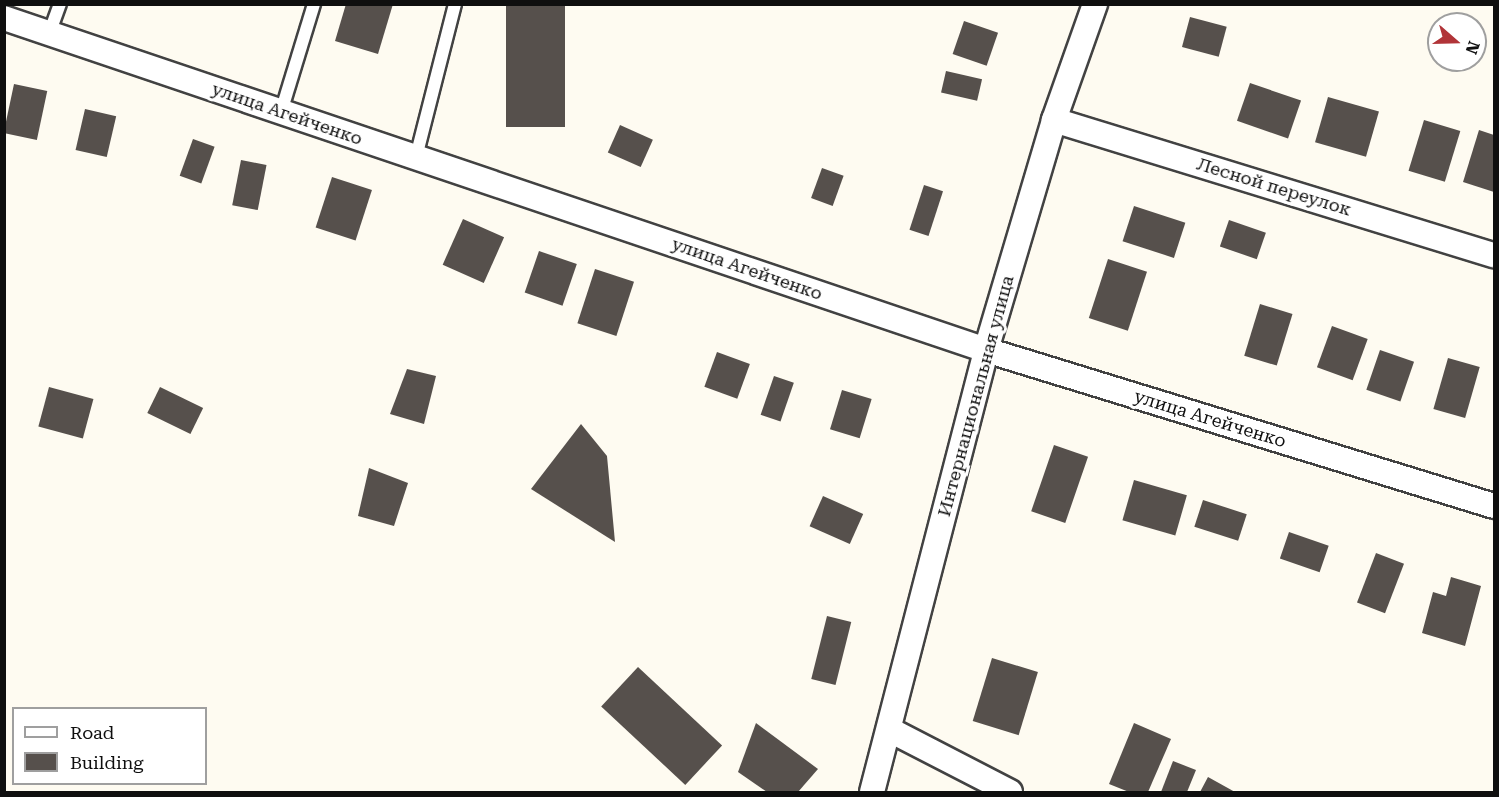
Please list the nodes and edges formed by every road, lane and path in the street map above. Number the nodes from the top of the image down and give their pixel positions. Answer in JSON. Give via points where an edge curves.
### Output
{"nodes":[{"id":1,"x":60,"y":4,"type":"edge"},
{"id":2,"x":314,"y":4,"type":"edge"},
{"id":3,"x":455,"y":4,"type":"edge"},
{"id":4,"x":1095,"y":4,"type":"edge"},
{"id":5,"x":4,"y":18,"type":"edge"},
{"id":6,"x":49,"y":34,"type":"junction"},
{"id":7,"x":281,"y":112,"type":"junction"},
{"id":8,"x":1054,"y":120,"type":"junction"},
{"id":9,"x":416,"y":157,"type":"junction"},
{"id":10,"x":1494,"y":255,"type":"edge"},
{"id":11,"x":986,"y":350,"type":"junction"},
{"id":12,"x":1494,"y":506,"type":"edge"},
{"id":13,"x":890,"y":730,"type":"junction"},
{"id":14,"x":872,"y":792,"type":"edge"},
{"id":15,"x":1010,"y":792,"type":"edge"}],
"edges":[{"from":1,"to":6,"type":"lane"},
{"from":2,"to":7,"type":"lane"},
{"from":3,"to":9,"type":"lane"},
{"from":4,"to":8,"type":"street","name":"Интернациональная улица"},
{"from":5,"to":6,"type":"street","name":"улица Агейченко"},
{"from":6,"to":7,"type":"street","name":"улица Агейченко"},
{"from":7,"to":9,"type":"street","name":"улица Агейченко"},
{"from":8,"to":10,"type":"street","name":"Лесной переулок"},
{"from":8,"to":11,"type":"street","name":"Интернациональная улица"},
{"from":9,"to":11,"type":"street","name":"улица Агейченко"},
{"from":11,"to":12,"type":"street","name":"улица Агейченко"},
{"from":11,"to":13,"type":"street","name":"Интернациональная улица"},
{"from":13,"to":14,"type":"street","name":"Интернациональная улица"},
{"from":13,"to":15,"type":"street"}]}
